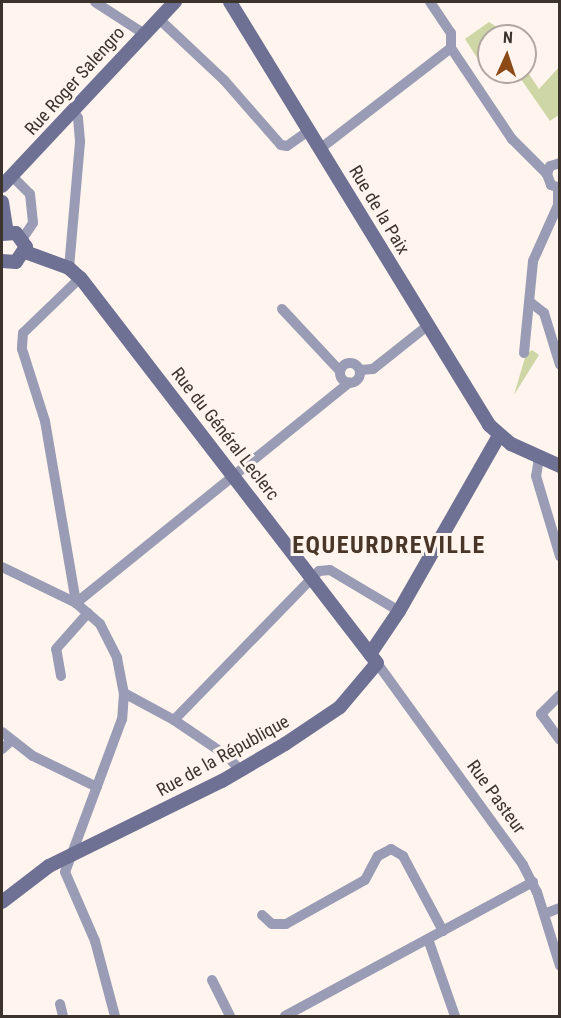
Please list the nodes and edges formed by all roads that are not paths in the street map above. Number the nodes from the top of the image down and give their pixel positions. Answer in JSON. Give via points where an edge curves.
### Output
{"nodes":[{"id":1,"x":95,"y":2,"type":"edge"},
{"id":2,"x":175,"y":2,"type":"edge"},
{"id":3,"x":230,"y":2,"type":"edge"},
{"id":4,"x":430,"y":2,"type":"edge"},
{"id":5,"x":158,"y":18,"type":"junction"},
{"id":6,"x":143,"y":33,"type":"junction"},
{"id":7,"x":451,"y":48,"type":"junction"},
{"id":8,"x":73,"y":110,"type":"junction"},
{"id":9,"x":310,"y":130,"type":"junction"},
{"id":10,"x":321,"y":148,"type":"junction"},
{"id":11,"x":532,"y":156,"type":"junction"},
{"id":12,"x":557,"y":163,"type":"edge"},
{"id":13,"x":546,"y":174,"type":"junction"},
{"id":14,"x":12,"y":176,"type":"junction"},
{"id":15,"x":2,"y":186,"type":"edge"},
{"id":16,"x":559,"y":188,"type":"edge"},
{"id":17,"x":2,"y":202,"type":"edge"},
{"id":18,"x":4,"y":233,"type":"edge"},
{"id":19,"x":24,"y":245,"type":"junction"},
{"id":20,"x":2,"y":261,"type":"edge"},
{"id":21,"x":69,"y":268,"type":"junction"},
{"id":22,"x":80,"y":278,"type":"junction"},
{"id":23,"x":530,"y":302,"type":"junction"},
{"id":24,"x":282,"y":309,"type":"dead end"},
{"id":25,"x":427,"y":326,"type":"junction"},
{"id":26,"x":524,"y":353,"type":"dead end"},
{"id":27,"x":560,"y":365,"type":"edge"},
{"id":28,"x":360,"y":370,"type":"junction"},
{"id":29,"x":340,"y":371,"type":"junction"},
{"id":30,"x":349,"y":383,"type":"junction"},
{"id":31,"x":499,"y":436,"type":"junction"},
{"id":32,"x":539,"y":458,"type":"junction"},
{"id":33,"x":560,"y":466,"type":"edge"},
{"id":34,"x":236,"y":476,"type":"junction"},
{"id":35,"x":560,"y":556,"type":"edge"},
{"id":36,"x":2,"y":567,"type":"edge"},
{"id":37,"x":313,"y":580,"type":"junction"},
{"id":38,"x":76,"y":603,"type":"junction"},
{"id":39,"x":399,"y":611,"type":"junction"},
{"id":40,"x":88,"y":613,"type":"junction"},
{"id":41,"x":373,"y":658,"type":"junction"},
{"id":42,"x":61,"y":676,"type":"dead end"},
{"id":43,"x":123,"y":693,"type":"junction"},
{"id":44,"x":560,"y":695,"type":"edge"},
{"id":45,"x":174,"y":720,"type":"junction"},
{"id":46,"x":2,"y":732,"type":"edge"},
{"id":47,"x":12,"y":740,"type":"junction"},
{"id":48,"x":560,"y":740,"type":"edge"},
{"id":49,"x":2,"y":749,"type":"edge"},
{"id":50,"x":241,"y":771,"type":"junction"},
{"id":51,"x":97,"y":787,"type":"junction"},
{"id":52,"x":69,"y":856,"type":"junction"},
{"id":53,"x":533,"y":882,"type":"junction"},
{"id":54,"x":2,"y":902,"type":"edge"},
{"id":55,"x":560,"y":908,"type":"edge"},
{"id":56,"x":544,"y":914,"type":"junction"},
{"id":57,"x":262,"y":915,"type":"dead end"},
{"id":58,"x":443,"y":931,"type":"junction"},
{"id":59,"x":428,"y":939,"type":"junction"},
{"id":60,"x":560,"y":966,"type":"edge"},
{"id":61,"x":212,"y":980,"type":"dead end"},
{"id":62,"x":60,"y":1004,"type":"dead end"},
{"id":63,"x":63,"y":1017,"type":"edge"},
{"id":64,"x":115,"y":1017,"type":"edge"},
{"id":65,"x":230,"y":1017,"type":"edge"},
{"id":66,"x":285,"y":1017,"type":"edge"},
{"id":67,"x":455,"y":1017,"type":"edge"}],
"edges":[{"from":1,"to":6,"type":"street"},
{"from":2,"to":5,"type":"street","name":"Rue Roger Salengro"},
{"from":3,"to":9,"type":"street","name":"Rue de la Paix"},
{"from":4,"to":7,"type":"street","via":[[451,33]]},
{"from":5,"to":6,"type":"street","name":"Rue Roger Salengro"},
{"from":5,"to":9,"type":"street","via":[[224,80],[281,145],[287,146]]},
{"from":6,"to":8,"type":"street","name":"Rue Roger Salengro"},
{"from":7,"to":10,"type":"street"},
{"from":7,"to":11,"type":"street","via":[[512,139]]},
{"from":8,"to":14,"type":"street","name":"Rue Roger Salengro"},
{"from":8,"to":21,"type":"street","via":[[78,118],[80,141]]},
{"from":9,"to":10,"type":"street","name":"Rue de la Paix"},
{"from":10,"to":25,"type":"street","name":"Rue de la Paix"},
{"from":11,"to":12,"type":"street"},
{"from":11,"to":13,"type":"street"},
{"from":12,"to":13,"type":"street"},
{"from":13,"to":16,"type":"street","via":[[551,185]]},
{"from":14,"to":15,"type":"street","name":"Rue Roger Salengro"},
{"from":14,"to":19,"type":"street","via":[[30,194],[33,223]]},
{"from":16,"to":23,"type":"street","via":[[558,205],[533,261]]},
{"from":17,"to":18,"type":"street"},
{"from":18,"to":19,"type":"street","name":"Rue du Général Leclerc"},
{"from":19,"to":20,"type":"street","via":[[16,262]]},
{"from":19,"to":21,"type":"street","name":"Rue du Général Leclerc"},
{"from":21,"to":22,"type":"street","name":"Rue du Général Leclerc"},
{"from":22,"to":34,"type":"street","name":"Rue du Général Leclerc"},
{"from":22,"to":38,"type":"street","via":[[23,333],[22,349],[45,421]]},
{"from":23,"to":26,"type":"street","via":[[525,310]]},
{"from":23,"to":27,"type":"street","via":[[544,313]]},
{"from":24,"to":29,"type":"street"},
{"from":25,"to":28,"type":"street","via":[[373,369]]},
{"from":25,"to":31,"type":"street","name":"Rue de la Paix"},
{"from":28,"to":29,"type":"street","via":[[349,363]]},
{"from":28,"to":30,"type":"street","via":[[358,379]]},
{"from":29,"to":30,"type":"street","via":[[341,378]]},
{"from":30,"to":34,"type":"street"},
{"from":31,"to":32,"type":"street"},
{"from":31,"to":39,"type":"street","name":"Rue de la République"},
{"from":32,"to":33,"type":"street"},
{"from":32,"to":35,"type":"street","via":[[536,476]]},
{"from":34,"to":37,"type":"street","name":"Rue du Général Leclerc"},
{"from":34,"to":38,"type":"street"},
{"from":36,"to":38,"type":"street"},
{"from":37,"to":39,"type":"street","via":[[319,571],[330,570]]},
{"from":37,"to":41,"type":"street","name":"Rue du Général Leclerc"},
{"from":37,"to":45,"type":"street"},
{"from":38,"to":40,"type":"street"},
{"from":39,"to":41,"type":"street","name":"Rue de la République"},
{"from":40,"to":42,"type":"street","via":[[56,649]]},
{"from":40,"to":43,"type":"street","via":[[114,647]]},
{"from":41,"to":50,"type":"street","name":"Rue de la République","via":[[340,707]]},
{"from":41,"to":53,"type":"street","name":"Rue Pasteur","via":[[510,843]]},
{"from":43,"to":45,"type":"street"},
{"from":43,"to":51,"type":"street","via":[[122,719]]},
{"from":44,"to":48,"type":"street","via":[[544,707],[542,716]]},
{"from":45,"to":50,"type":"street","via":[[227,756]]},
{"from":46,"to":47,"type":"street"},
{"from":47,"to":49,"type":"street"},
{"from":47,"to":51,"type":"street","via":[[33,756]]},
{"from":50,"to":52,"type":"street","name":"Rue de la République"},
{"from":51,"to":52,"type":"street","via":[[79,841]]},
{"from":52,"to":54,"type":"street","name":"Rue de la République","via":[[41,871]]},
{"from":52,"to":64,"type":"street","via":[[66,878],[95,941]]},
{"from":53,"to":56,"type":"street","name":"Rue Pasteur"},
{"from":53,"to":58,"type":"street"},
{"from":55,"to":56,"type":"street"},
{"from":56,"to":60,"type":"street","name":"Rue Pasteur"},
{"from":57,"to":58,"type":"street","via":[[272,924],[286,924],[365,880],[378,856],[391,849],[403,856]]},
{"from":58,"to":59,"type":"street"},
{"from":59,"to":66,"type":"street"},
{"from":59,"to":67,"type":"street"},
{"from":61,"to":65,"type":"street"},
{"from":62,"to":63,"type":"street"}]}
